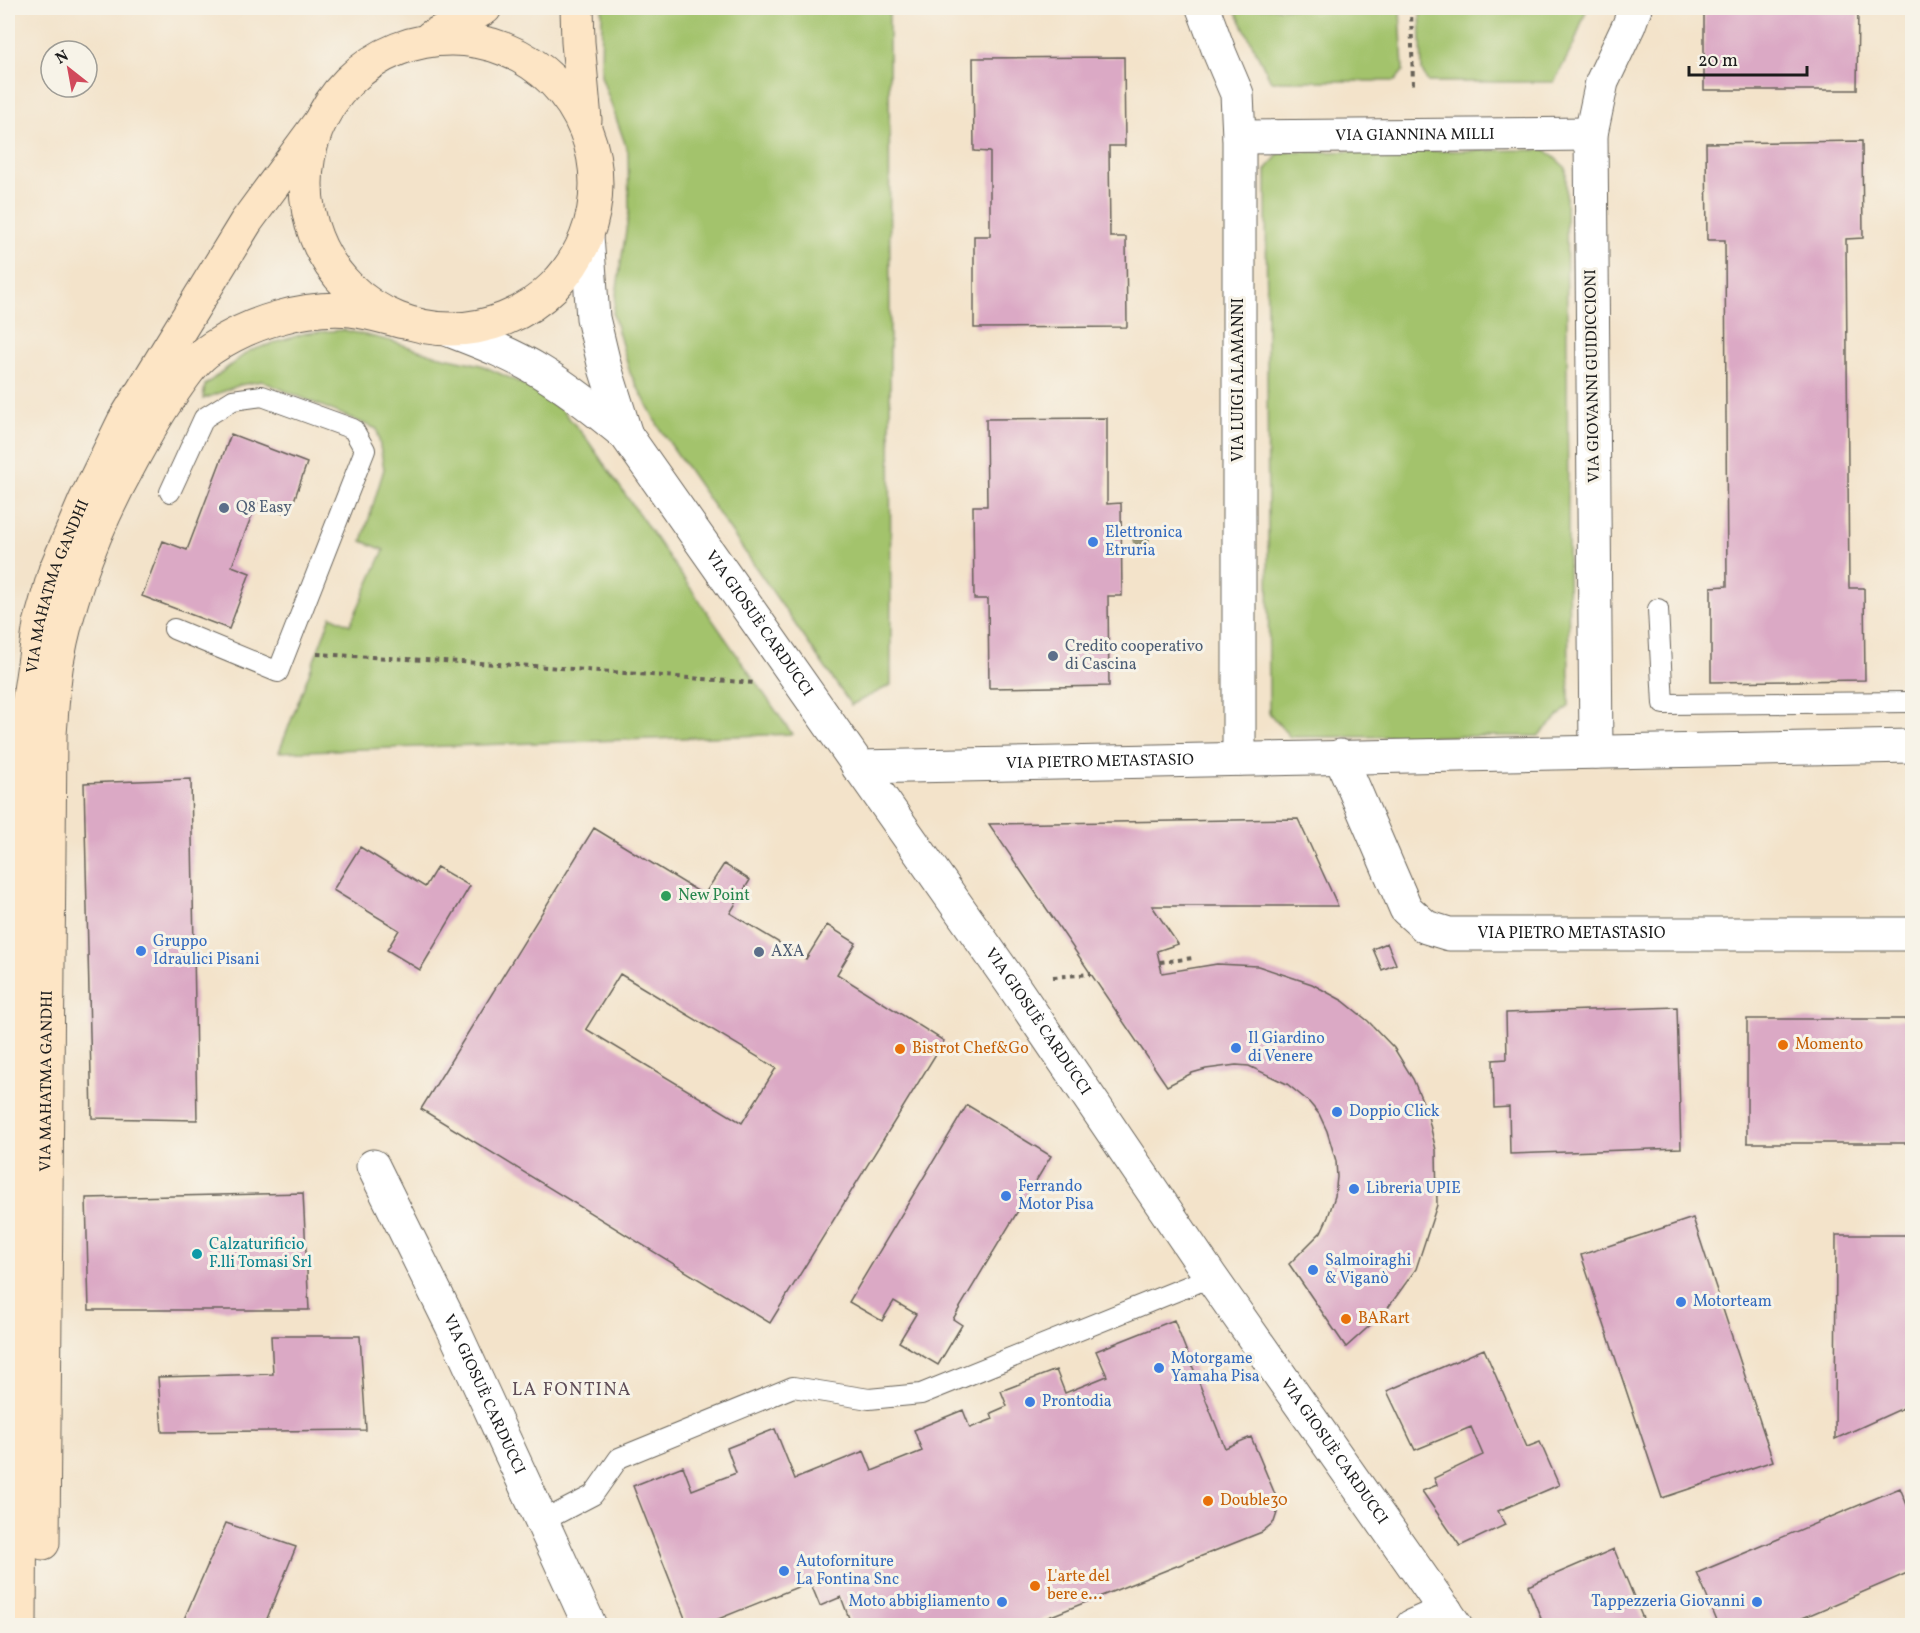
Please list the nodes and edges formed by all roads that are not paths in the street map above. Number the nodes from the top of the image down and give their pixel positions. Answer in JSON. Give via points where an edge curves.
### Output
{"nodes":[{"id":1,"x":484,"y":8,"type":"edge"},
{"id":2,"x":577,"y":8,"type":"edge"},
{"id":3,"x":1203,"y":8,"type":"edge"},
{"id":4,"x":1635,"y":8,"type":"edge"},
{"id":5,"x":424,"y":41,"type":"junction"},
{"id":6,"x":321,"y":120,"type":"junction"},
{"id":7,"x":585,"y":125,"type":"junction"},
{"id":8,"x":1591,"y":134,"type":"junction"},
{"id":9,"x":1239,"y":137,"type":"junction"},
{"id":10,"x":587,"y":236,"type":"junction"},
{"id":11,"x":404,"y":322,"type":"junction"},
{"id":12,"x":448,"y":330,"type":"junction"},
{"id":13,"x":626,"y":435,"type":"junction"},
{"id":14,"x":170,"y":492,"type":"dead end"},
{"id":15,"x":1658,"y":609,"type":"dead end"},
{"id":16,"x":174,"y":629,"type":"dead end"},
{"id":17,"x":1912,"y":702,"type":"edge"},
{"id":18,"x":1912,"y":746,"type":"edge"},
{"id":19,"x":1596,"y":752,"type":"junction"},
{"id":20,"x":1340,"y":756,"type":"junction"},
{"id":21,"x":1239,"y":759,"type":"junction"},
{"id":22,"x":858,"y":767,"type":"junction"},
{"id":23,"x":1912,"y":934,"type":"edge"},
{"id":24,"x":373,"y":1166,"type":"dead end"},
{"id":25,"x":1211,"y":1277,"type":"junction"},
{"id":26,"x":543,"y":1521,"type":"junction"},
{"id":27,"x":1451,"y":1618,"type":"edge"},
{"id":28,"x":20,"y":1626,"type":"edge"},
{"id":29,"x":42,"y":1626,"type":"edge"},
{"id":30,"x":590,"y":1626,"type":"edge"},
{"id":31,"x":1412,"y":1626,"type":"edge"}],
"edges":[{"from":1,"to":5,"type":"street"},
{"from":2,"to":7,"type":"street"},
{"from":3,"to":9,"type":"street","name":"VIA LUIGI ALAMANNI","via":[[1237,94]]},
{"from":4,"to":8,"type":"street","name":"VIA GIOVANNI GUIDICCIONI","via":[[1602,82]]},
{"from":5,"to":6,"type":"street","via":[[402,46],[364,67],[331,101]]},
{"from":5,"to":7,"type":"street","via":[[469,39],[499,44],[517,53],[559,87]]},
{"from":6,"to":11,"type":"street","via":[[310,145],[307,167],[309,216],[316,239],[328,262],[361,299]]},
{"from":6,"to":28,"type":"street","name":"VIA MAHATMA GANDHI","via":[[246,222],[124,422],[66,544],[40,624],[25,741]]},
{"from":7,"to":10,"type":"street","name":"VIA MAHATMA GANDHI","via":[[599,179]]},
{"from":8,"to":9,"type":"street","name":"VIA GIANNINA MILLI"},
{"from":8,"to":19,"type":"street","name":"VIA GIOVANNI GUIDICCIONI"},
{"from":9,"to":21,"type":"street","name":"VIA LUIGI ALAMANNI"},
{"from":10,"to":12,"type":"street","name":"VIA MAHATMA GANDHI","via":[[566,275],[533,305],[492,324]]},
{"from":10,"to":13,"type":"street","name":"VIA GIOSUÈ CARDUCCI","via":[[593,318]]},
{"from":11,"to":12,"type":"street","name":"VIA MAHATMA GANDHI"},
{"from":11,"to":29,"type":"street","name":"VIA MAHATMA GANDHI","via":[[351,310],[320,311],[271,320],[212,348],[193,364],[155,417],[119,483],[74,591],[57,664],[50,735]]},
{"from":12,"to":13,"type":"street","name":"VIA GIOSUÈ CARDUCCI","via":[[540,372]]},
{"from":13,"to":22,"type":"street","name":"VIA GIOSUÈ CARDUCCI"},
{"from":14,"to":16,"type":"lane","via":[[204,418],[233,400],[262,396],[353,429],[365,450],[278,672]]},
{"from":15,"to":17,"type":"lane","via":[[1663,704]]},
{"from":18,"to":19,"type":"street","name":"VIA PIETRO METASTASIO"},
{"from":19,"to":20,"type":"street","name":"VIA PIETRO METASTASIO"},
{"from":20,"to":21,"type":"street","name":"VIA PIETRO METASTASIO"},
{"from":20,"to":23,"type":"street","name":"VIA PIETRO METASTASIO","via":[[1406,909],[1426,927],[1438,931]]},
{"from":21,"to":22,"type":"street","name":"VIA PIETRO METASTASIO"},
{"from":22,"to":25,"type":"street","name":"VIA GIOSUÈ CARDUCCI","via":[[1010,981]]},
{"from":24,"to":26,"type":"street","name":"VIA GIOSUÈ CARDUCCI"},
{"from":25,"to":26,"type":"lane","via":[[921,1394],[868,1399],[793,1387],[619,1458],[593,1495]]},
{"from":25,"to":27,"type":"street","name":"VIA GIOSUÈ CARDUCCI"},
{"from":26,"to":30,"type":"street","name":"VIA GIOSUÈ CARDUCCI"},
{"from":27,"to":31,"type":"street","name":"VIA GIOSUÈ CARDUCCI"}]}
